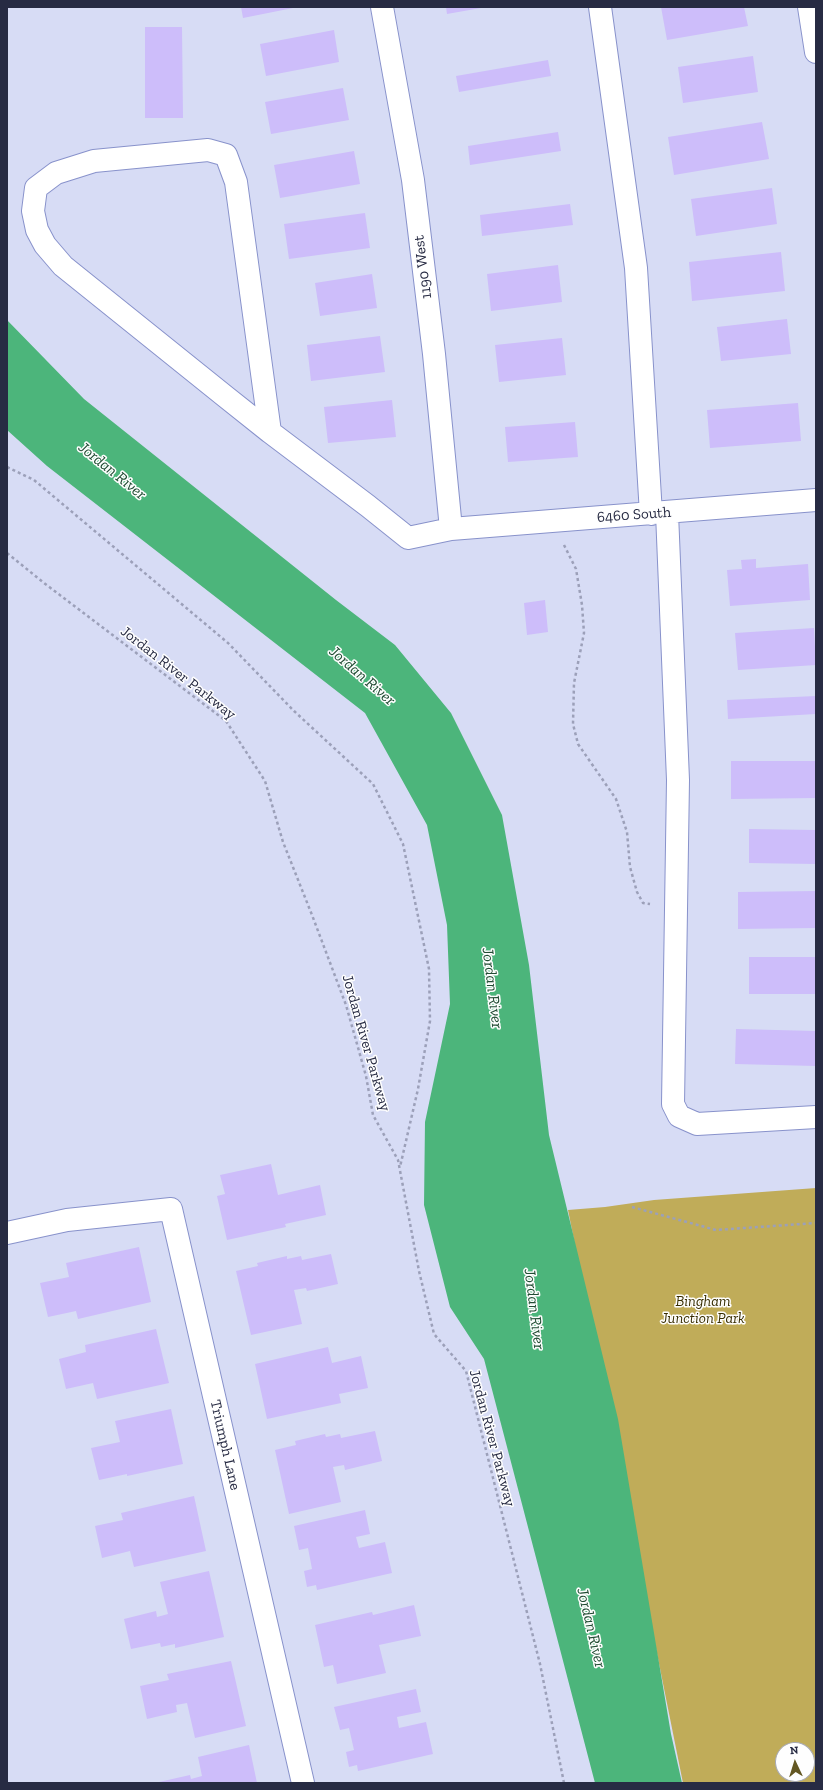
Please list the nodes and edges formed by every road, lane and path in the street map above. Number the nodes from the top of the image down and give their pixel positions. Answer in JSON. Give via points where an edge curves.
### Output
{"nodes":[{"id":1,"x":382,"y":7,"type":"edge"},
{"id":2,"x":600,"y":7,"type":"edge"},
{"id":3,"x":809,"y":7,"type":"edge"},
{"id":4,"x":816,"y":52,"type":"edge"},
{"id":5,"x":270,"y":432,"type":"junction"},
{"id":6,"x":7,"y":467,"type":"edge"},
{"id":7,"x":816,"y":500,"type":"edge"},
{"id":8,"x":659,"y":513,"type":"junction"},
{"id":9,"x":548,"y":522,"type":"junction"},
{"id":10,"x":451,"y":529,"type":"junction"},
{"id":11,"x":7,"y":553,"type":"edge"},
{"id":12,"x":677,"y":904,"type":"junction"},
{"id":13,"x":816,"y":1117,"type":"edge"},
{"id":14,"x":399,"y":1168,"type":"junction"},
{"id":15,"x":632,"y":1207,"type":"dead end"},
{"id":16,"x":816,"y":1223,"type":"edge"},
{"id":17,"x":7,"y":1233,"type":"edge"},
{"id":18,"x":303,"y":1783,"type":"edge"},
{"id":19,"x":564,"y":1783,"type":"edge"}],
"edges":[{"from":1,"to":10,"type":"street","name":"1190 West","via":[[413,180],[434,354]]},
{"from":2,"to":8,"type":"street","via":[[636,268]]},
{"from":3,"to":4,"type":"street"},
{"from":5,"to":5,"type":"street","name":"6460 South","via":[[63,266],[45,246],[37,230],[33,211],[36,188],[56,173],[94,161],[208,150],[226,155],[236,182]]},
{"from":5,"to":10,"type":"street","name":"6460 South","via":[[408,538]]},
{"from":6,"to":14,"type":"path","via":[[34,480],[228,642],[294,711],[373,784],[403,844],[429,969],[430,1021],[418,1089]]},
{"from":7,"to":8,"type":"street","name":"6460 South"},
{"from":8,"to":9,"type":"street","name":"6460 South"},
{"from":8,"to":12,"type":"street","via":[[678,780]]},
{"from":9,"to":10,"type":"street","name":"6460 South"},
{"from":9,"to":12,"type":"path","via":[[562,542],[576,570],[582,605],[584,633],[574,683],[574,724],[578,744],[616,799],[627,832],[630,867],[643,903]]},
{"from":11,"to":14,"type":"path","name":"Jordan River Parkway","via":[[226,721],[265,781],[283,842],[346,1006],[366,1076],[373,1114],[398,1160]]},
{"from":12,"to":13,"type":"street","via":[[672,1104],[679,1116],[697,1124]]},
{"from":14,"to":19,"type":"path","name":"Jordan River Parkway","via":[[434,1334],[466,1371],[540,1664]]},
{"from":15,"to":16,"type":"path","via":[[716,1230]]},
{"from":17,"to":18,"type":"street","name":"Triumph Lane","via":[[67,1220],[171,1209]]}]}
